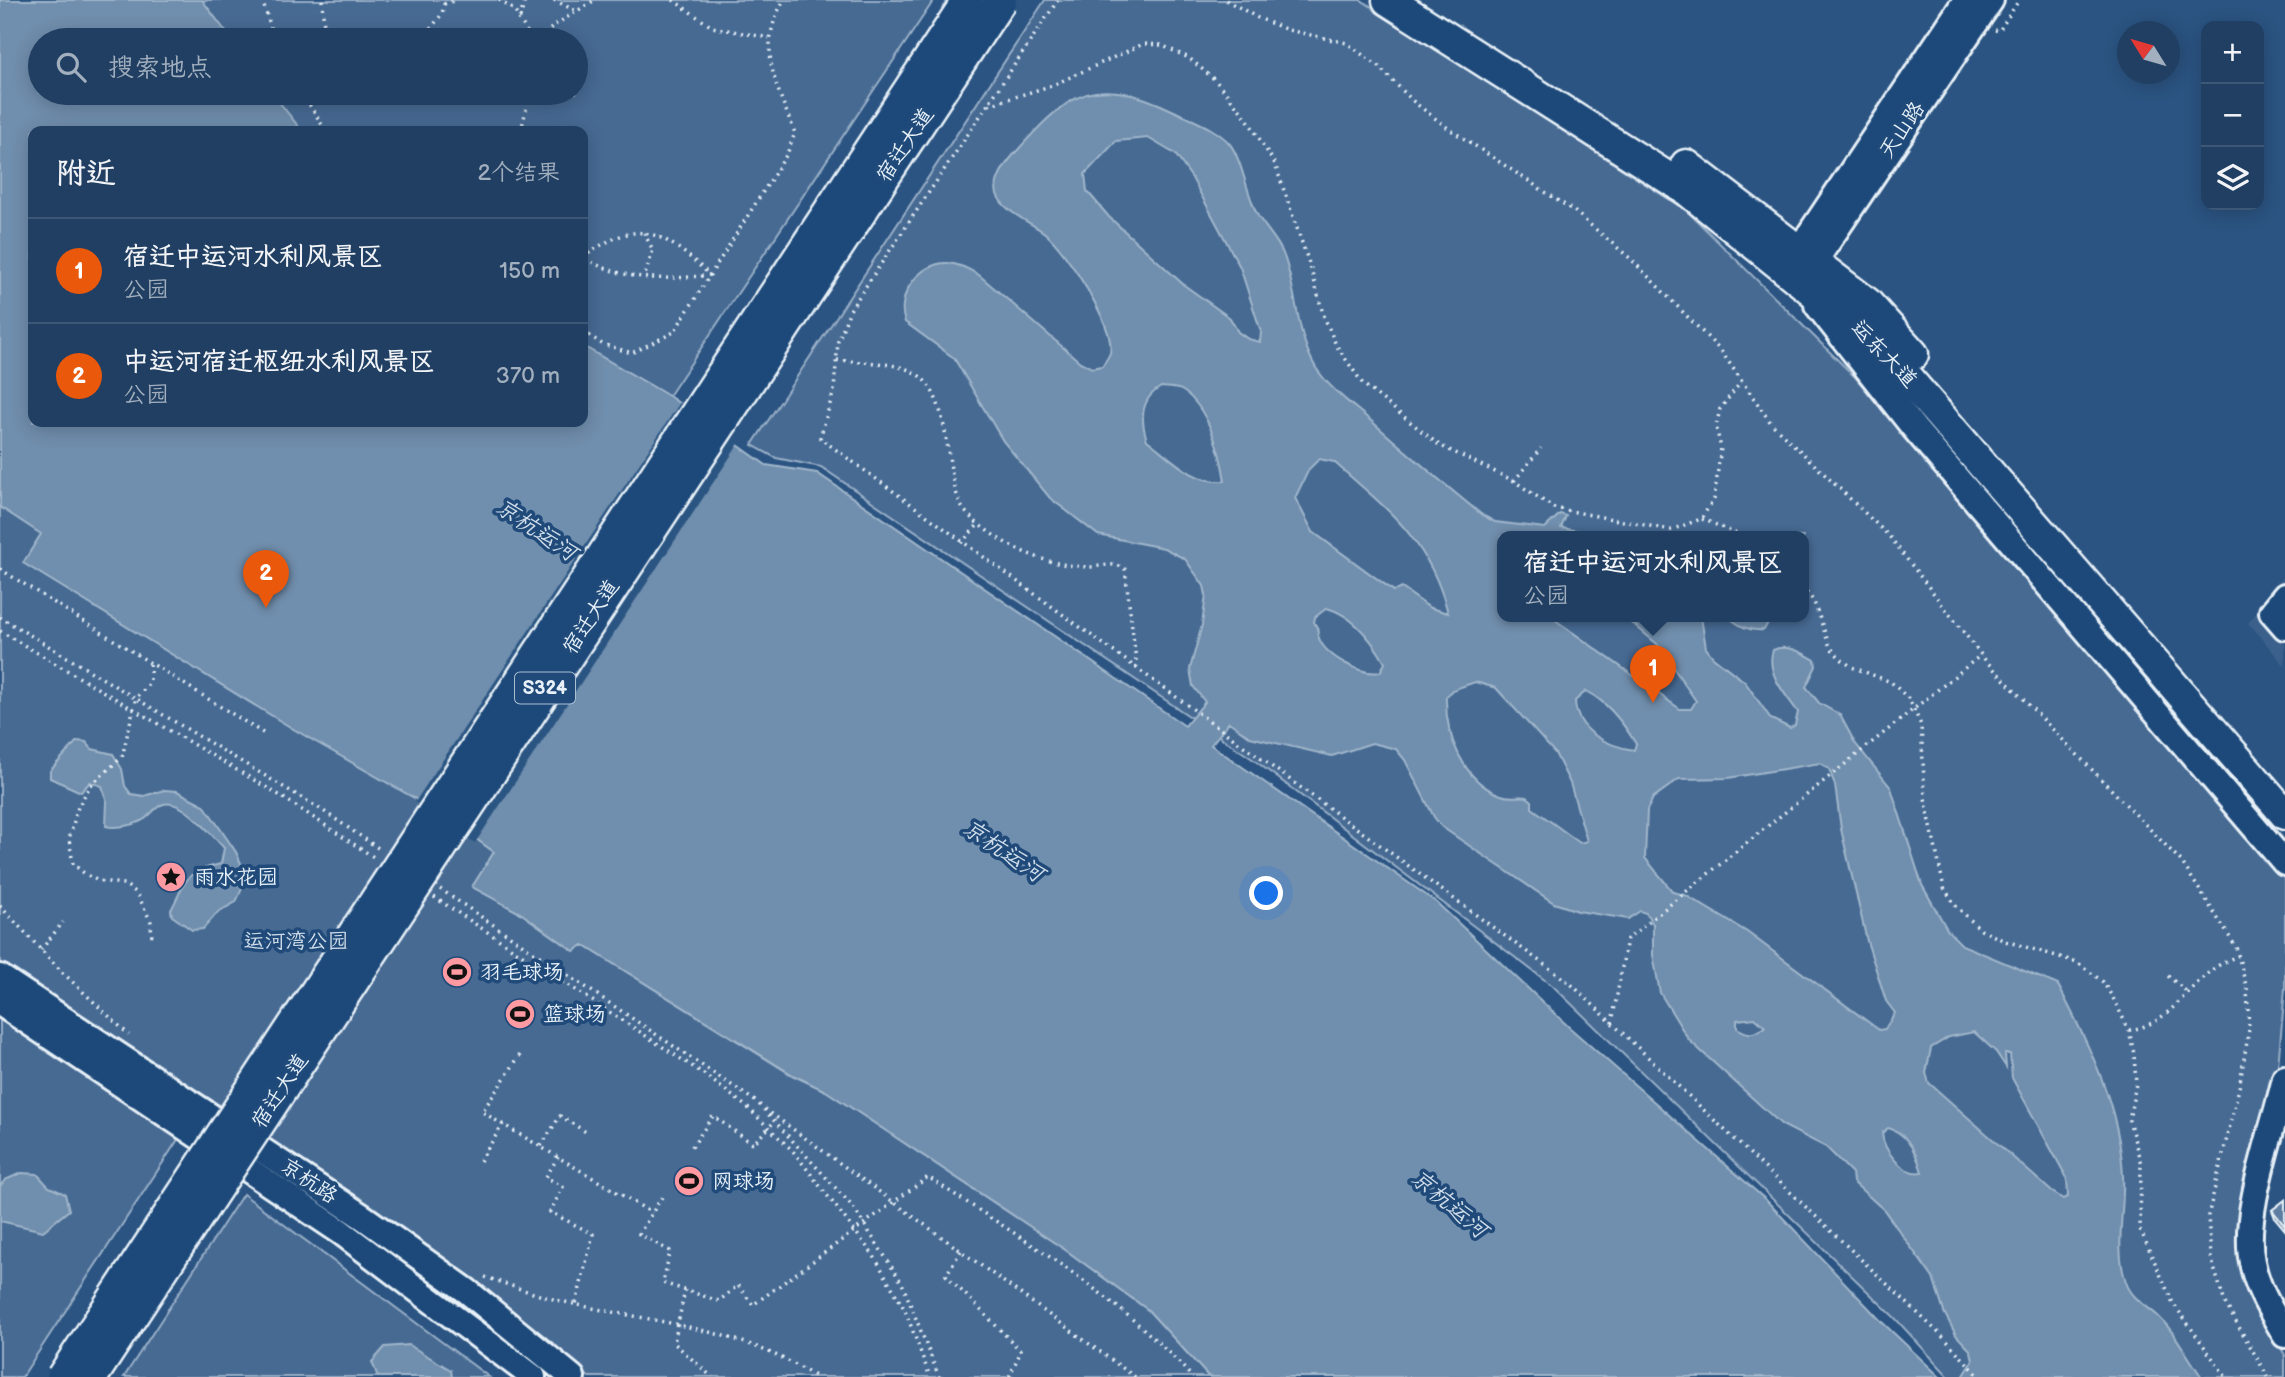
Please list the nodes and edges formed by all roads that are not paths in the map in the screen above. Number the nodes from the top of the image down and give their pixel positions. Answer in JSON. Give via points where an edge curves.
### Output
{"nodes":[{"id":1,"x":968,"y":0,"type":"edge"},
{"id":2,"x":1002,"y":0,"type":"edge"},
{"id":3,"x":1388,"y":0,"type":"edge"},
{"id":4,"x":1426,"y":0,"type":"edge"},
{"id":5,"x":1966,"y":0,"type":"edge"},
{"id":6,"x":1991,"y":0,"type":"edge"},
{"id":7,"x":1803,"y":263,"type":"junction"},
{"id":8,"x":2285,"y":596,"type":"edge"},
{"id":9,"x":2285,"y":627,"type":"edge"},
{"id":10,"x":2285,"y":783,"type":"edge"},
{"id":11,"x":2285,"y":814,"type":"edge"},
{"id":12,"x":2285,"y":863,"type":"edge"},
{"id":13,"x":0,"y":977,"type":"edge"},
{"id":14,"x":0,"y":1003,"type":"edge"},
{"id":15,"x":2285,"y":1079,"type":"edge"},
{"id":16,"x":2285,"y":1335,"type":"edge"},
{"id":17,"x":62,"y":1377,"type":"edge"},
{"id":18,"x":92,"y":1377,"type":"edge"},
{"id":19,"x":533,"y":1377,"type":"edge"},
{"id":20,"x":572,"y":1377,"type":"edge"}],
"edges":[{"from":1,"to":17,"type":"main road","name":"宿迁大道","number":"S324","bridge":true},
{"from":2,"to":18,"type":"main road","name":"宿迁大道","number":"S324","bridge":true},
{"from":3,"to":7,"type":"main road","name":"运东大道"},
{"from":4,"to":7,"type":"main road","name":"运东大道","via":[[1699,174]]},
{"from":5,"to":7,"type":"street","name":"天山路"},
{"from":6,"to":7,"type":"street","name":"天山路"},
{"from":7,"to":10,"type":"main road","name":"运东大道","via":[[1885,321]]},
{"from":7,"to":11,"type":"main road","name":"运东大道"},
{"from":7,"to":12,"type":"street","via":[[1914,428]]},
{"from":8,"to":9,"type":"street","via":[[2272,612]]},
{"from":13,"to":20,"type":"street","name":"京杭路","via":[[363,1217],[467,1291]]},
{"from":14,"to":19,"type":"street","name":"京杭路","via":[[341,1232]]},
{"from":15,"to":16,"type":"street","via":[[2256,1190],[2250,1238],[2251,1262],[2262,1294]]}]}
